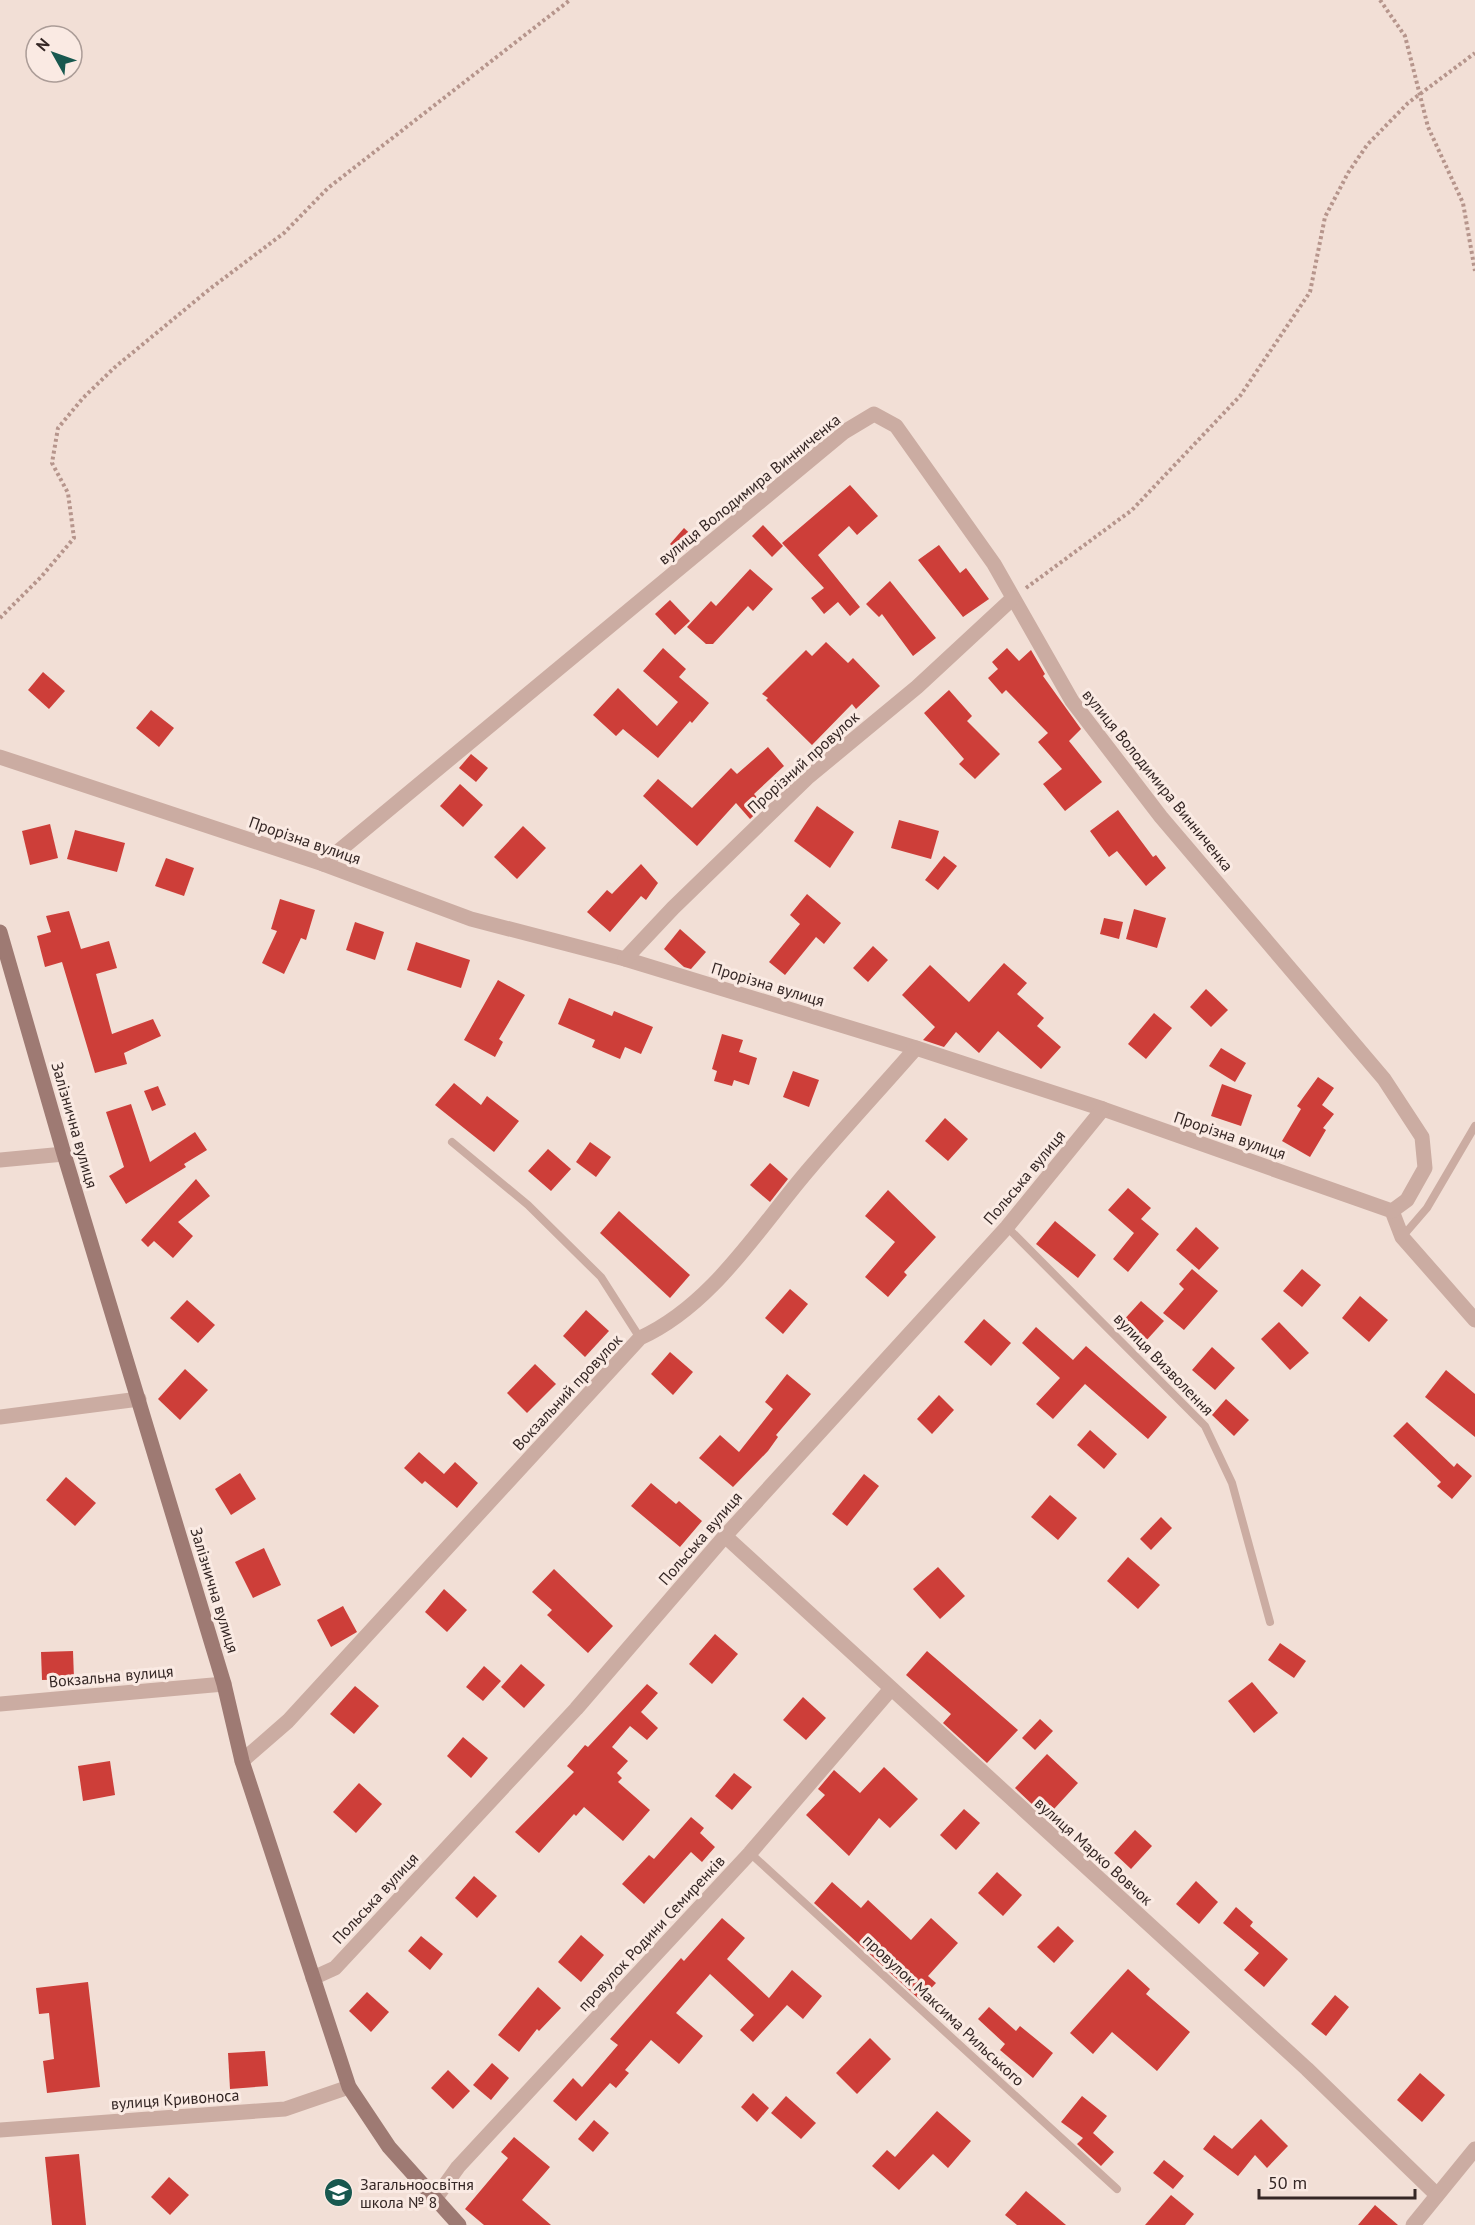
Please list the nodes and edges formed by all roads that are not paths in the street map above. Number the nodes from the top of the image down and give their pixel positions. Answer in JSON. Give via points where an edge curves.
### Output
{"nodes":[{"id":1,"x":1012,"y":599,"type":"junction"},
{"id":2,"x":0,"y":757,"type":"edge"},
{"id":3,"x":323,"y":864,"type":"junction"},
{"id":4,"x":0,"y":933,"type":"edge"},
{"id":5,"x":625,"y":959,"type":"junction"},
{"id":6,"x":916,"y":1048,"type":"junction"},
{"id":7,"x":1103,"y":1109,"type":"junction"},
{"id":8,"x":1475,"y":1126,"type":"edge"},
{"id":9,"x":452,"y":1142,"type":"dead end"},
{"id":10,"x":64,"y":1154,"type":"junction"},
{"id":11,"x":0,"y":1160,"type":"edge"},
{"id":12,"x":1392,"y":1211,"type":"junction"},
{"id":13,"x":1007,"y":1227,"type":"junction"},
{"id":14,"x":1402,"y":1237,"type":"junction"},
{"id":15,"x":1475,"y":1320,"type":"edge"},
{"id":16,"x":640,"y":1338,"type":"junction"},
{"id":17,"x":139,"y":1399,"type":"junction"},
{"id":18,"x":0,"y":1417,"type":"edge"},
{"id":19,"x":724,"y":1536,"type":"junction"},
{"id":20,"x":1270,"y":1622,"type":"dead end"},
{"id":21,"x":224,"y":1684,"type":"junction"},
{"id":22,"x":890,"y":1690,"type":"junction"},
{"id":23,"x":0,"y":1704,"type":"edge"},
{"id":24,"x":242,"y":1761,"type":"junction"},
{"id":25,"x":750,"y":1853,"type":"junction"},
{"id":26,"x":313,"y":1978,"type":"junction"},
{"id":27,"x":349,"y":2087,"type":"junction"},
{"id":28,"x":0,"y":2130,"type":"edge"},
{"id":29,"x":1475,"y":2149,"type":"edge"},
{"id":30,"x":1117,"y":2190,"type":"dead end"},
{"id":31,"x":1437,"y":2195,"type":"junction"},
{"id":32,"x":435,"y":2199,"type":"junction"},
{"id":33,"x":459,"y":2225,"type":"edge"},
{"id":34,"x":1413,"y":2225,"type":"edge"}],
"edges":[{"from":1,"to":3,"type":"street","name":"вулиця Володимира Винниченка","via":[[994,564],[896,426],[874,414],[844,432]]},
{"from":1,"to":5,"type":"street","name":"Прорізний провулок","via":[[917,687],[807,778]]},
{"from":1,"to":12,"type":"street","name":"вулиця Володимира Винниченка","via":[[1072,701],[1161,817],[1384,1079],[1422,1137],[1425,1168],[1407,1200]]},
{"from":2,"to":3,"type":"street","name":"Прорізна вулиця"},
{"from":3,"to":5,"type":"street","name":"Прорізна вулиця","via":[[471,919]]},
{"from":4,"to":10,"type":"street","name":"Залізнична вулиця"},
{"from":5,"to":6,"type":"street","name":"Прорізна вулиця"},
{"from":6,"to":7,"type":"street","name":"Прорізна вулиця"},
{"from":6,"to":16,"type":"street","name":"Вокзальний провулок","via":[[710,1288],[658,1330]]},
{"from":7,"to":12,"type":"street","name":"Прорізна вулиця"},
{"from":7,"to":13,"type":"street","name":"Польська вулиця"},
{"from":8,"to":14,"type":"lane","via":[[1427,1208]]},
{"from":9,"to":16,"type":"lane","via":[[528,1205],[601,1277]]},
{"from":10,"to":11,"type":"street"},
{"from":10,"to":17,"type":"street","name":"Залізнична вулиця"},
{"from":12,"to":14,"type":"street"},
{"from":13,"to":19,"type":"street","name":"Польська вулиця"},
{"from":13,"to":20,"type":"lane","name":"вулиця Визволення","via":[[1205,1426],[1232,1483]]},
{"from":14,"to":15,"type":"street"},
{"from":16,"to":24,"type":"street","name":"Вокзальний провулок","via":[[302,1706]]},
{"from":17,"to":18,"type":"street"},
{"from":17,"to":21,"type":"street","name":"Залізнична вулиця"},
{"from":19,"to":22,"type":"street","name":"вулиця Марко Вовчок"},
{"from":19,"to":26,"type":"street","name":"Польська вулиця","via":[[576,1709],[335,1968]]},
{"from":21,"to":23,"type":"street","name":"Вокзальна вулиця"},
{"from":21,"to":24,"type":"street","name":"Залізнична вулиця"},
{"from":22,"to":25,"type":"street","name":"провулок Родини Семиренків"},
{"from":22,"to":31,"type":"street","name":"вулиця Марко Вовчок","via":[[1307,2069]]},
{"from":24,"to":26,"type":"street","name":"Залізнична вулиця"},
{"from":25,"to":30,"type":"lane","name":"провулок Максима Рильського"},
{"from":25,"to":32,"type":"street","name":"провулок Родини Семиренків","via":[[458,2167]]},
{"from":26,"to":27,"type":"street","name":"Залізнична вулиця"},
{"from":27,"to":28,"type":"street","name":"вулиця Кривоноса","via":[[285,2109]]},
{"from":27,"to":32,"type":"street","name":"Залізнична вулиця","via":[[389,2147]]},
{"from":29,"to":31,"type":"street"},
{"from":31,"to":34,"type":"street"},
{"from":32,"to":33,"type":"street","name":"Залізнична вулиця"}]}
